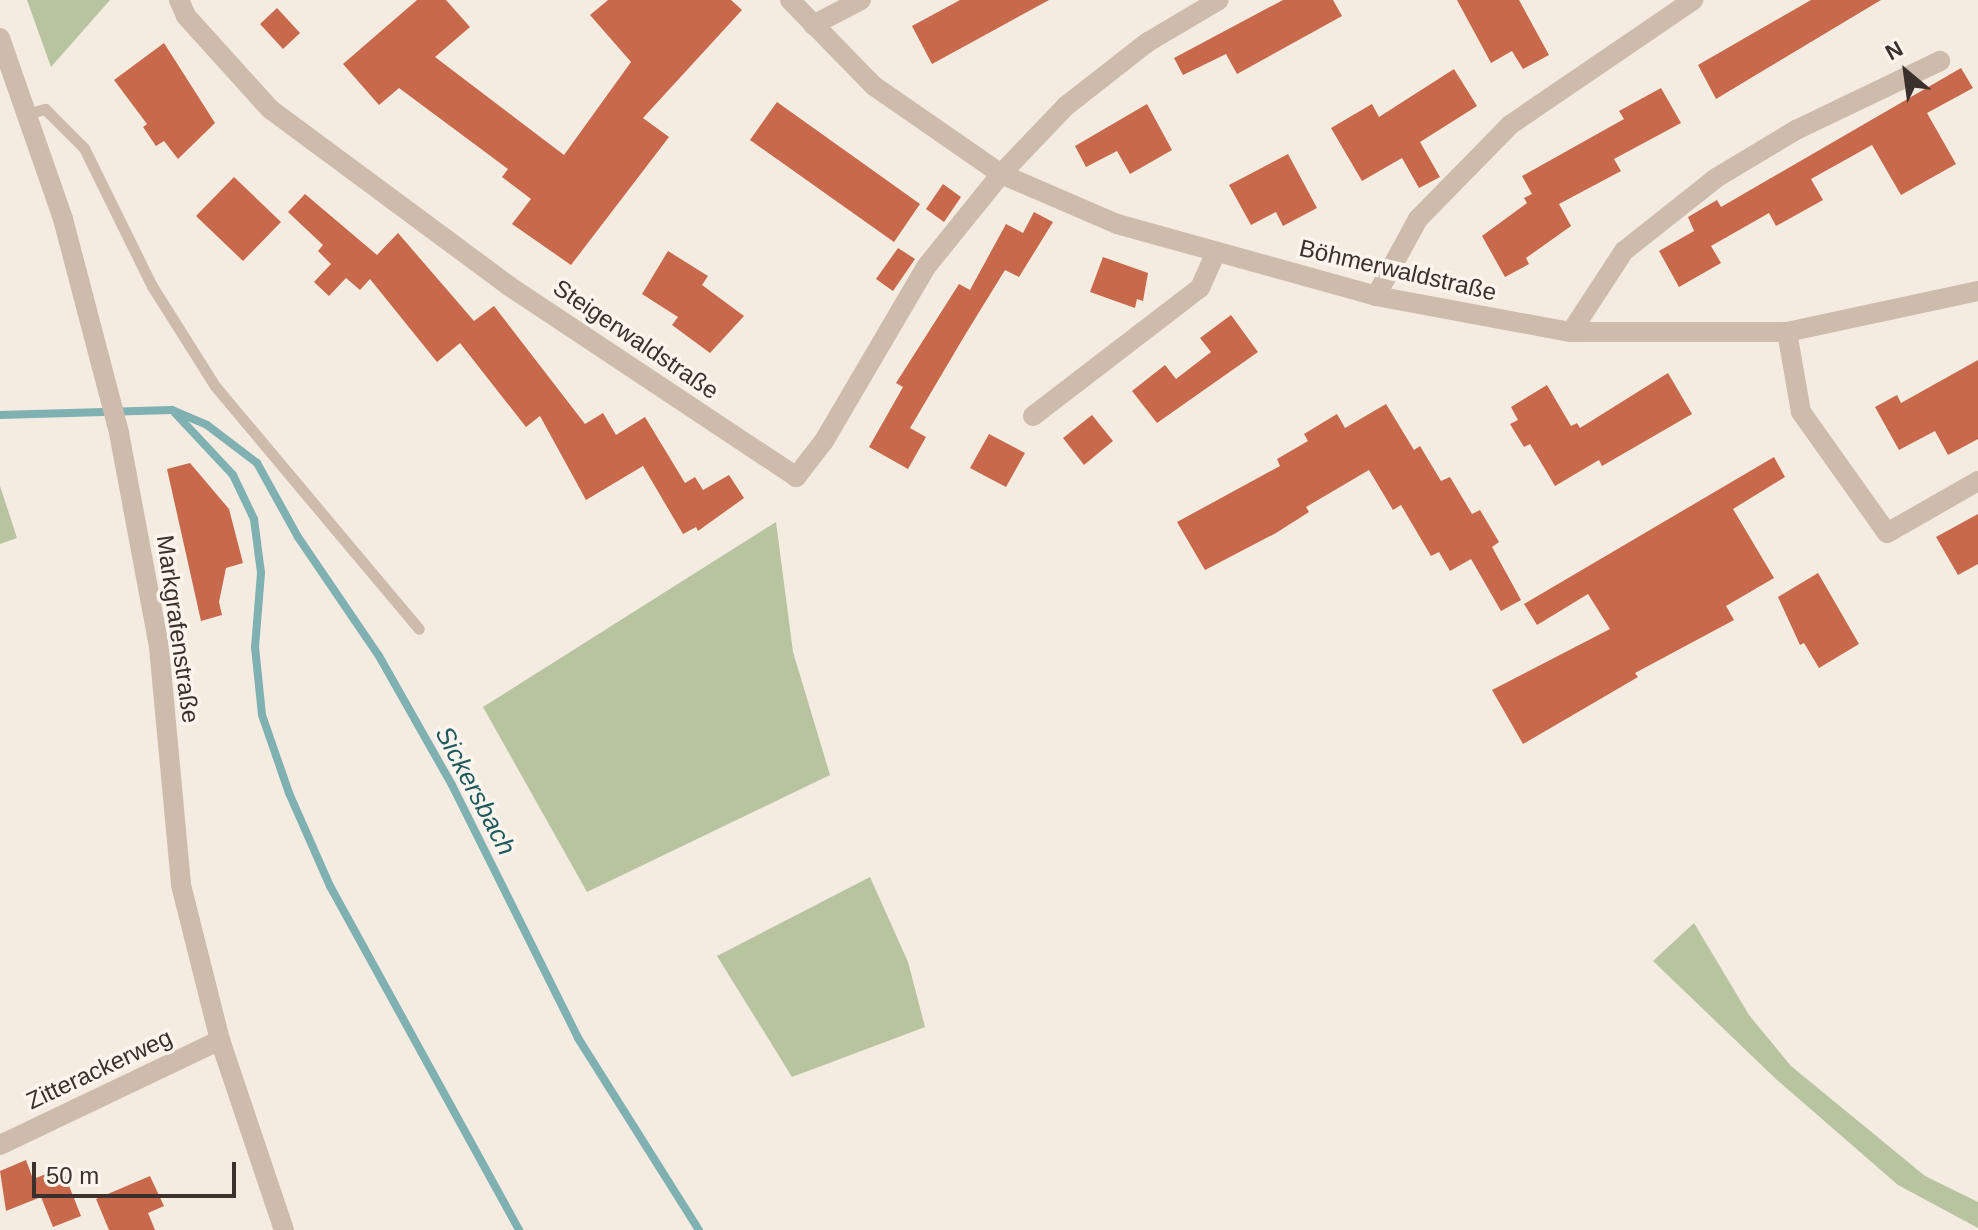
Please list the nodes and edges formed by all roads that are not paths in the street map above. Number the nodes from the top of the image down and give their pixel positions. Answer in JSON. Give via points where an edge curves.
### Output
{"nodes":[{"id":1,"x":179,"y":0,"type":"edge"},
{"id":2,"x":790,"y":0,"type":"edge"},
{"id":3,"x":861,"y":0,"type":"edge"},
{"id":4,"x":1219,"y":0,"type":"edge"},
{"id":5,"x":1693,"y":0,"type":"edge"},
{"id":6,"x":813,"y":25,"type":"junction"},
{"id":7,"x":0,"y":38,"type":"edge"},
{"id":8,"x":1940,"y":61,"type":"dead end"},
{"id":9,"x":27,"y":114,"type":"junction"},
{"id":10,"x":1001,"y":174,"type":"junction"},
{"id":11,"x":1216,"y":252,"type":"junction"},
{"id":12,"x":1978,"y":291,"type":"edge"},
{"id":13,"x":1376,"y":296,"type":"junction"},
{"id":14,"x":1571,"y":332,"type":"junction"},
{"id":15,"x":1787,"y":332,"type":"junction"},
{"id":16,"x":1033,"y":416,"type":"dead end"},
{"id":17,"x":1978,"y":481,"type":"edge"},
{"id":18,"x":419,"y":629,"type":"dead end"},
{"id":19,"x":220,"y":1040,"type":"junction"},
{"id":20,"x":0,"y":1145,"type":"edge"},
{"id":21,"x":284,"y":1230,"type":"edge"}],
"edges":[{"from":1,"to":10,"type":"street","name":"Steigerwaldstraße","via":[[186,16],[270,109],[509,286],[796,477],[824,441],[926,267]]},
{"from":2,"to":6,"type":"street","name":"Böhmerwaldstraße"},
{"from":3,"to":6,"type":"street"},
{"from":4,"to":10,"type":"street","via":[[1148,42],[1066,106]]},
{"from":5,"to":13,"type":"street","via":[[1510,125],[1418,219]]},
{"from":6,"to":10,"type":"street","name":"Böhmerwaldstraße","via":[[874,86]]},
{"from":7,"to":9,"type":"street","name":"Markgrafenstraße"},
{"from":8,"to":14,"type":"street","via":[[1796,130],[1716,178],[1624,251]]},
{"from":9,"to":18,"type":"lane","via":[[45,109],[84,148],[152,286],[215,386]]},
{"from":9,"to":19,"type":"street","name":"Markgrafenstraße","via":[[63,219],[119,433],[159,647],[181,885]]},
{"from":10,"to":11,"type":"street","name":"Böhmerwaldstraße","via":[[1117,224]]},
{"from":11,"to":13,"type":"street","name":"Böhmerwaldstraße"},
{"from":11,"to":16,"type":"street","via":[[1200,288]]},
{"from":12,"to":15,"type":"street","name":"Böhmerwaldstraße"},
{"from":13,"to":14,"type":"street","name":"Böhmerwaldstraße"},
{"from":14,"to":15,"type":"street","name":"Böhmerwaldstraße"},
{"from":15,"to":17,"type":"street","via":[[1801,412],[1887,533]]},
{"from":19,"to":20,"type":"street","name":"Zitterackerweg"},
{"from":19,"to":21,"type":"street","name":"Markgrafenstraße"}]}
